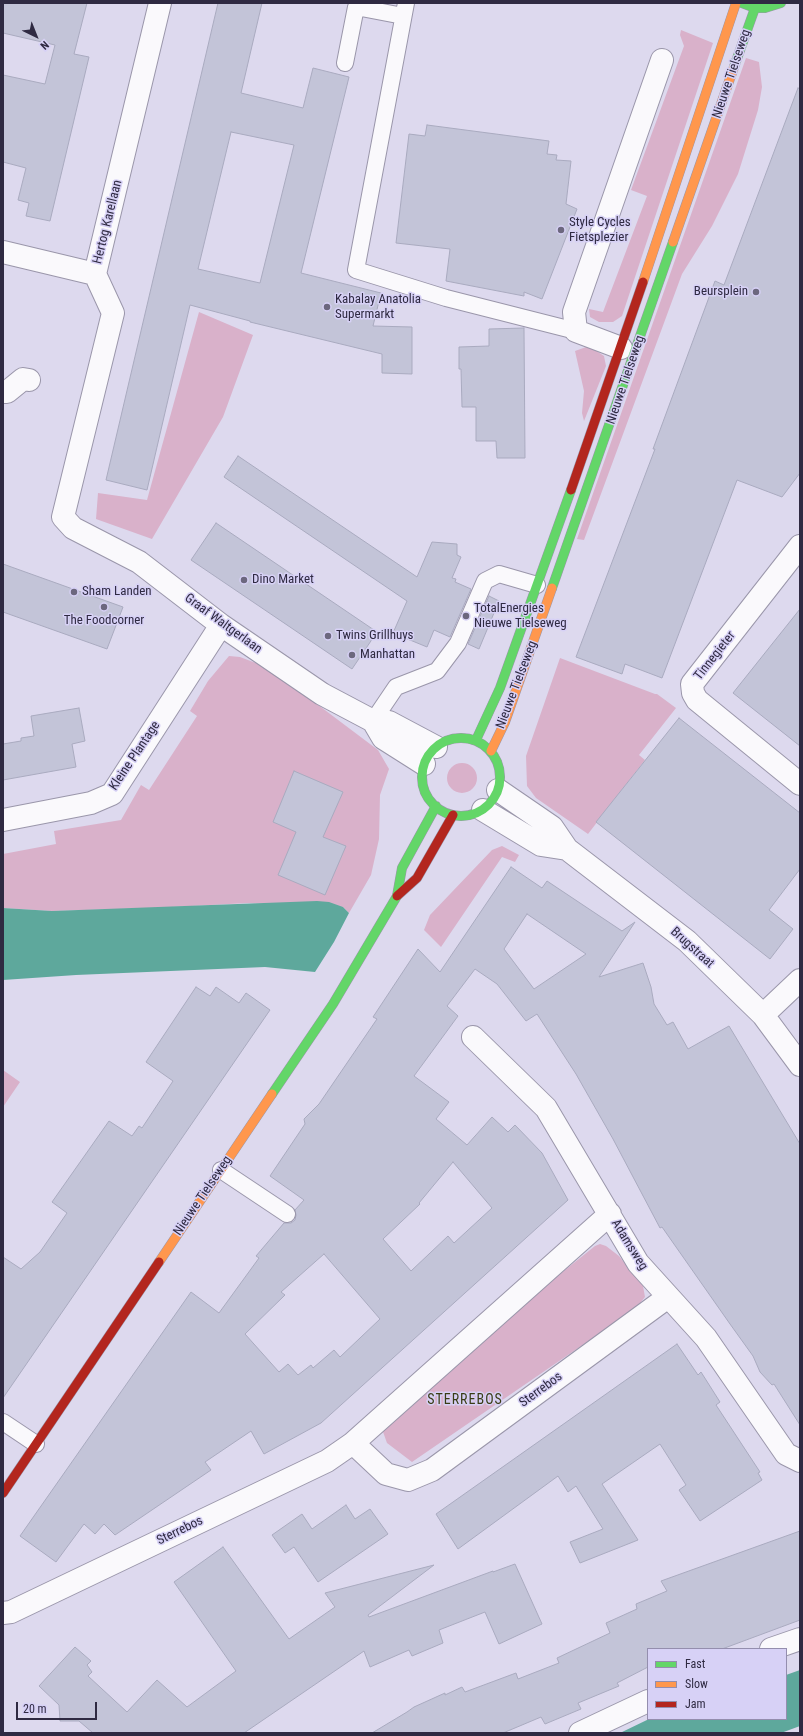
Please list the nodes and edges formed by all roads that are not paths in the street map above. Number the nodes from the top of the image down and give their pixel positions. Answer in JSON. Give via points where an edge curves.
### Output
{"nodes":[{"id":1,"x":160,"y":3,"type":"edge"},
{"id":2,"x":736,"y":3,"type":"edge"},
{"id":3,"x":742,"y":3,"type":"edge"},
{"id":4,"x":781,"y":3,"type":"edge"},
{"id":5,"x":755,"y":8,"type":"junction"},
{"id":6,"x":404,"y":9,"type":"edge"},
{"id":7,"x":662,"y":60,"type":"dead end"},
{"id":8,"x":345,"y":63,"type":"dead end"},
{"id":9,"x":3,"y":252,"type":"edge"},
{"id":10,"x":95,"y":274,"type":"junction"},
{"id":11,"x":576,"y":331,"type":"junction"},
{"id":12,"x":620,"y":348,"type":"junction"},
{"id":13,"x":29,"y":380,"type":"dead end"},
{"id":14,"x":3,"y":392,"type":"edge"},
{"id":15,"x":73,"y":528,"type":"joint"},
{"id":16,"x":800,"y":546,"type":"edge"},
{"id":17,"x":537,"y":585,"type":"junction"},
{"id":18,"x":221,"y":625,"type":"junction"},
{"id":19,"x":373,"y":721,"type":"junction"},
{"id":20,"x":476,"y":740,"type":"junction"},
{"id":21,"x":491,"y":751,"type":"junction"},
{"id":22,"x":430,"y":756,"type":"junction"},
{"id":23,"x":800,"y":784,"type":"edge"},
{"id":24,"x":498,"y":790,"type":"junction"},
{"id":25,"x":436,"y":806,"type":"junction"},
{"id":26,"x":483,"y":810,"type":"junction"},
{"id":27,"x":453,"y":815,"type":"junction"},
{"id":28,"x":3,"y":820,"type":"edge"},
{"id":29,"x":567,"y":849,"type":"junction"},
{"id":30,"x":397,"y":896,"type":"junction"},
{"id":31,"x":800,"y":980,"type":"edge"},
{"id":32,"x":764,"y":1015,"type":"junction"},
{"id":33,"x":473,"y":1037,"type":"dead end"},
{"id":34,"x":800,"y":1065,"type":"edge"},
{"id":35,"x":221,"y":1170,"type":"junction"},
{"id":36,"x":287,"y":1214,"type":"dead end"},
{"id":37,"x":610,"y":1214,"type":"junction"},
{"id":38,"x":668,"y":1297,"type":"junction"},
{"id":39,"x":3,"y":1422,"type":"edge"},
{"id":40,"x":353,"y":1443,"type":"junction"},
{"id":41,"x":36,"y":1444,"type":"junction"},
{"id":42,"x":793,"y":1457,"type":"edge"},
{"id":43,"x":3,"y":1494,"type":"edge"},
{"id":44,"x":3,"y":1613,"type":"edge"},
{"id":45,"x":800,"y":1639,"type":"edge"},
{"id":46,"x":774,"y":1648,"type":"edge"},
{"id":47,"x":647,"y":1701,"type":"edge"},
{"id":48,"x":580,"y":1733,"type":"edge"}],
"edges":[{"from":1,"to":10,"type":"street","name":"Hertog Karellaan"},
{"from":2,"to":12,"type":"main road","name":"Nieuwe Tielseweg"},
{"from":3,"to":5,"type":"main road"},
{"from":4,"to":5,"type":"main road"},
{"from":5,"to":21,"type":"main road","name":"Nieuwe Tielseweg","via":[[508,715]]},
{"from":6,"to":8,"type":"lane","via":[[356,7]]},
{"from":6,"to":11,"type":"lane","via":[[356,270],[446,298]]},
{"from":7,"to":11,"type":"street","via":[[574,312]]},
{"from":9,"to":10,"type":"street"},
{"from":10,"to":15,"type":"street","name":"Hertog Karellaan","via":[[113,313],[63,517]]},
{"from":11,"to":12,"type":"street","name":"Nieuwe Tielseweg"},
{"from":12,"to":17,"type":"main road","name":"Nieuwe Tielseweg"},
{"from":13,"to":14,"type":"street","via":[[23,379],[7,392]]},
{"from":15,"to":18,"type":"street","name":"Graaf Waltgerlaan","via":[[139,562]]},
{"from":16,"to":23,"type":"street","name":"Tinnegieter","via":[[692,684],[697,700]]},
{"from":17,"to":19,"type":"lane","via":[[499,574],[485,581],[458,643],[437,671],[396,687]]},
{"from":17,"to":20,"type":"main road","name":"Nieuwe Tielseweg","via":[[500,688]]},
{"from":18,"to":19,"type":"street","name":"Graaf Waltgerlaan","via":[[322,694]]},
{"from":18,"to":28,"type":"street","name":"Kleine Plantage","via":[[112,794],[91,804]]},
{"from":19,"to":22,"type":"street","name":"Graaf Waltgerlaan","via":[[390,722]]},
{"from":20,"to":21,"type":"main road"},
{"from":20,"to":22,"type":"main road","via":[[453,738]]},
{"from":21,"to":24,"type":"main road","via":[[500,769]]},
{"from":22,"to":25,"type":"main road","via":[[422,777],[425,791]]},
{"from":24,"to":26,"type":"main road"},
{"from":24,"to":29,"type":"street","name":"Brugstraat","via":[[552,827]]},
{"from":25,"to":27,"type":"main road"},
{"from":25,"to":30,"type":"main road","name":"Nieuwe Tielseweg","via":[[402,868]]},
{"from":26,"to":27,"type":"main road","via":[[470,815]]},
{"from":26,"to":29,"type":"street","name":"Brugstraat","via":[[541,844]]},
{"from":27,"to":30,"type":"main road","name":"Nieuwe Tielseweg","via":[[418,878]]},
{"from":29,"to":32,"type":"street","name":"Brugstraat","via":[[688,941]]},
{"from":30,"to":35,"type":"main road","name":"Nieuwe Tielseweg","via":[[333,1004]]},
{"from":31,"to":32,"type":"street"},
{"from":32,"to":34,"type":"street","name":"Brugstraat"},
{"from":33,"to":37,"type":"street","name":"Adamsweg","via":[[546,1108]]},
{"from":35,"to":36,"type":"lane"},
{"from":35,"to":41,"type":"main road","name":"Nieuwe Tielseweg"},
{"from":37,"to":38,"type":"street","name":"Adamsweg","via":[[638,1263]]},
{"from":37,"to":40,"type":"street","name":"Sterrebos"},
{"from":38,"to":40,"type":"street","name":"Sterrebos","via":[[432,1470],[408,1480],[386,1474]]},
{"from":38,"to":42,"type":"street","name":"Adamsweg","via":[[706,1338]]},
{"from":39,"to":41,"type":"lane"},
{"from":40,"to":44,"type":"street","name":"Sterrebos","via":[[327,1461],[11,1612]]},
{"from":41,"to":43,"type":"main road","name":"Nieuwe Tielseweg"},
{"from":45,"to":46,"type":"street"},
{"from":47,"to":48,"type":"street"}]}
